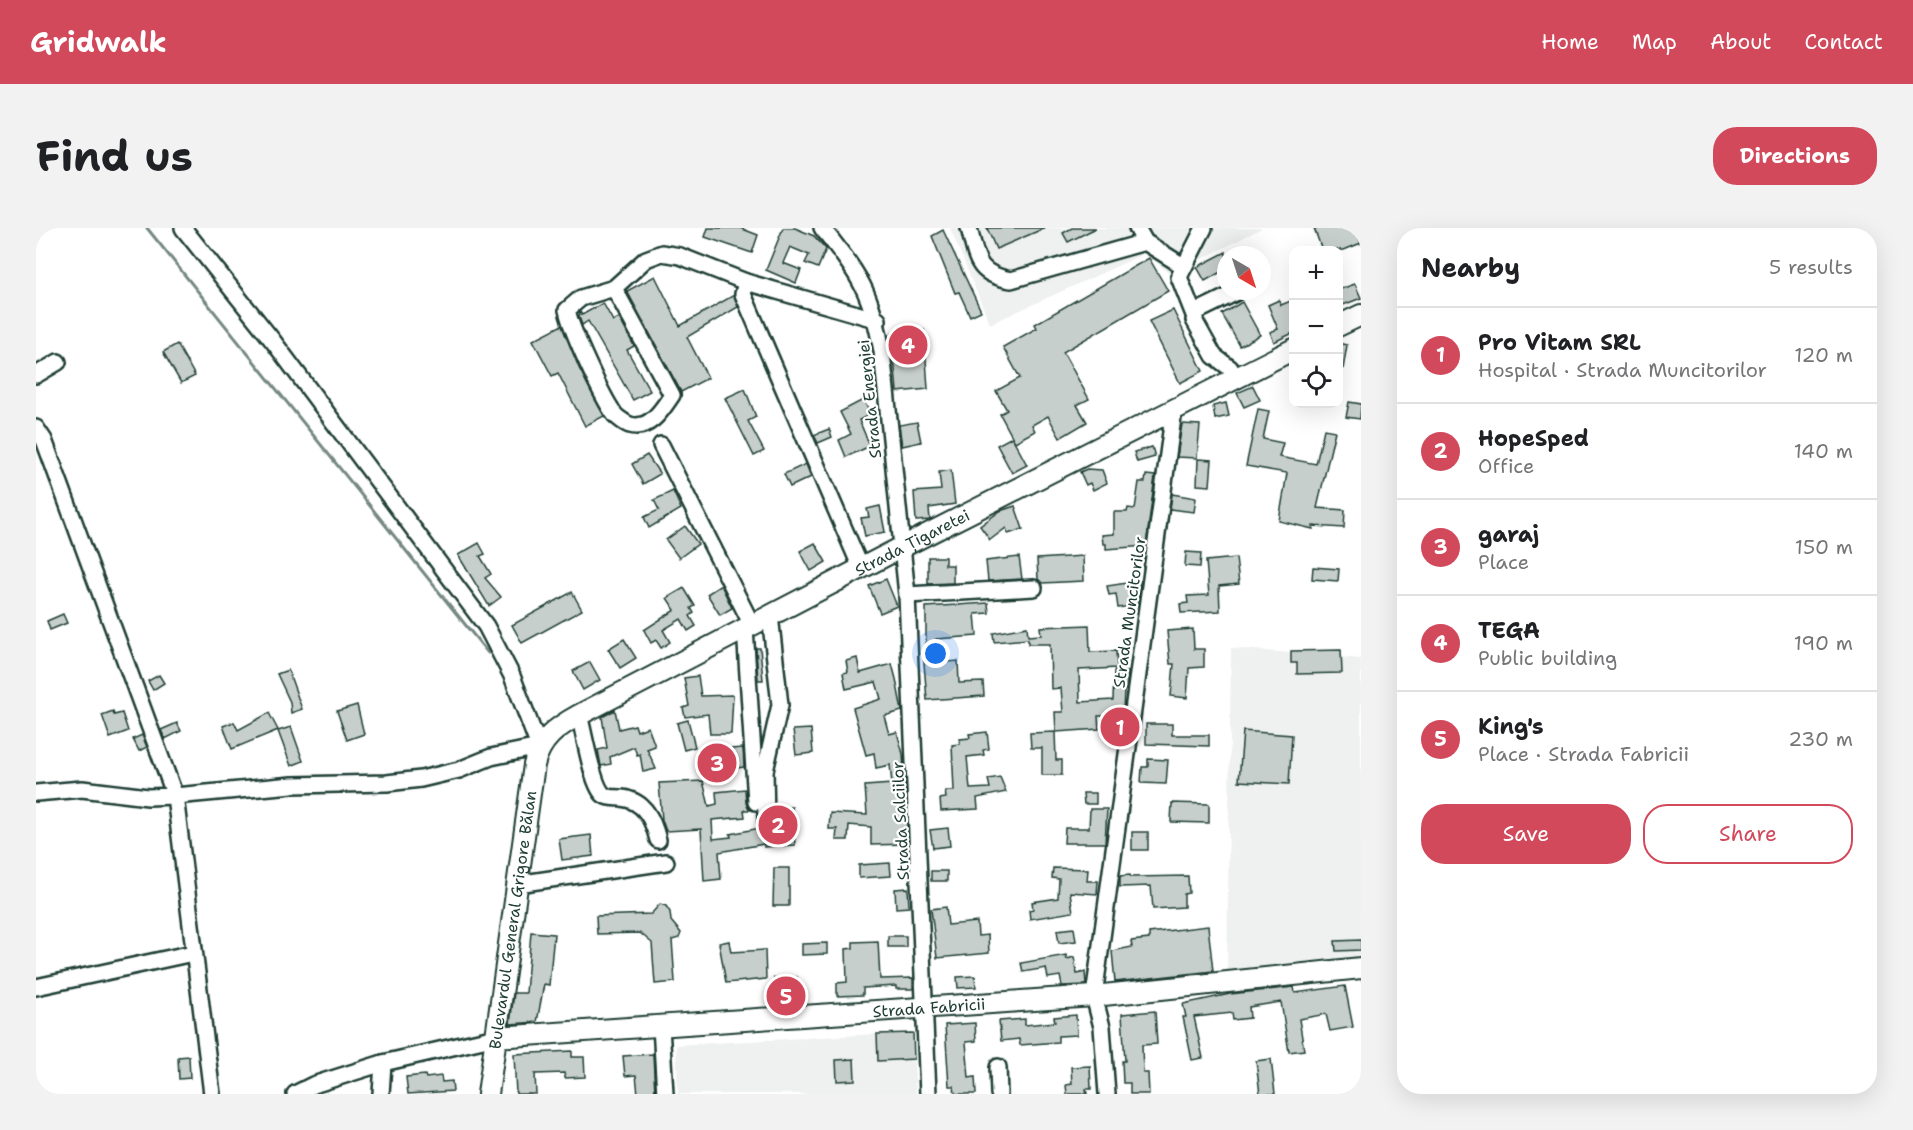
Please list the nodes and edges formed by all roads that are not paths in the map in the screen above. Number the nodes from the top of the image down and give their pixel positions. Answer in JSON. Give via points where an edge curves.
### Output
{"nodes":[{"id":1,"x":183,"y":228,"type":"edge"},
{"id":2,"x":822,"y":228,"type":"edge"},
{"id":3,"x":969,"y":228,"type":"edge"},
{"id":4,"x":1204,"y":228,"type":"edge"},
{"id":5,"x":1141,"y":235,"type":"edge"},
{"id":6,"x":1183,"y":266,"type":"junction"},
{"id":7,"x":746,"y":282,"type":"junction"},
{"id":8,"x":614,"y":288,"type":"junction"},
{"id":9,"x":1221,"y":300,"type":"edge"},
{"id":10,"x":1194,"y":315,"type":"junction"},
{"id":11,"x":1361,"y":315,"type":"edge"},
{"id":12,"x":878,"y":320,"type":"junction"},
{"id":13,"x":1343,"y":324,"type":"edge"},
{"id":14,"x":1289,"y":351,"type":"edge"},
{"id":15,"x":58,"y":362,"type":"dead end"},
{"id":16,"x":36,"y":375,"type":"edge"},
{"id":17,"x":1236,"y":378,"type":"junction"},
{"id":18,"x":1174,"y":410,"type":"junction"},
{"id":19,"x":36,"y":428,"type":"edge"},
{"id":20,"x":661,"y":445,"type":"dead end"},
{"id":21,"x":904,"y":546,"type":"junction"},
{"id":22,"x":861,"y":568,"type":"junction"},
{"id":23,"x":1034,"y":588,"type":"dead end"},
{"id":24,"x":907,"y":595,"type":"junction"},
{"id":25,"x":770,"y":615,"type":"junction"},
{"id":26,"x":748,"y":627,"type":"junction"},
{"id":27,"x":579,"y":715,"type":"junction"},
{"id":28,"x":539,"y":747,"type":"junction"},
{"id":29,"x":36,"y":793,"type":"edge"},
{"id":30,"x":175,"y":796,"type":"junction"},
{"id":31,"x":658,"y":840,"type":"dead end"},
{"id":32,"x":666,"y":862,"type":"dead end"},
{"id":33,"x":517,"y":884,"type":"junction"},
{"id":34,"x":193,"y":953,"type":"junction"},
{"id":35,"x":1361,"y":968,"type":"edge"},
{"id":36,"x":36,"y":987,"type":"edge"},
{"id":37,"x":1094,"y":996,"type":"junction"},
{"id":38,"x":926,"y":1010,"type":"junction"},
{"id":39,"x":661,"y":1026,"type":"junction"},
{"id":40,"x":496,"y":1037,"type":"junction"},
{"id":41,"x":383,"y":1064,"type":"junction"},
{"id":42,"x":998,"y":1068,"type":"dead end"},
{"id":43,"x":212,"y":1094,"type":"edge"},
{"id":44,"x":296,"y":1094,"type":"edge"},
{"id":45,"x":381,"y":1094,"type":"edge"},
{"id":46,"x":488,"y":1094,"type":"edge"},
{"id":47,"x":665,"y":1094,"type":"edge"},
{"id":48,"x":928,"y":1094,"type":"edge"},
{"id":49,"x":999,"y":1094,"type":"edge"},
{"id":50,"x":1107,"y":1094,"type":"edge"}],
"edges":[{"from":1,"to":28,"type":"street","via":[[273,341],[486,626],[512,676]]},
{"from":2,"to":12,"type":"street","name":"Strada Energiei","via":[[858,274]]},
{"from":3,"to":5,"type":"street","via":[[982,270],[993,277],[1011,280]]},
{"from":4,"to":6,"type":"street"},
{"from":5,"to":6,"type":"street"},
{"from":6,"to":10,"type":"street","via":[[1179,277]]},
{"from":7,"to":8,"type":"street","via":[[680,256],[662,253],[646,259]]},
{"from":7,"to":12,"type":"street"},
{"from":7,"to":22,"type":"street","via":[[743,294]]},
{"from":8,"to":8,"type":"street","via":[[581,298],[567,310],[568,315],[616,417],[631,425],[643,424],[657,417],[672,395]]},
{"from":9,"to":10,"type":"street"},
{"from":10,"to":17,"type":"street","via":[[1214,356]]},
{"from":11,"to":13,"type":"main road"},
{"from":12,"to":21,"type":"street","name":"Strada Energiei"},
{"from":14,"to":17,"type":"main road","name":"Strada Țigaretei"},
{"from":15,"to":16,"type":"street"},
{"from":17,"to":18,"type":"main road","name":"Strada Țigaretei"},
{"from":18,"to":21,"type":"main road","name":"Strada Țigaretei"},
{"from":18,"to":37,"type":"street","name":"Strada Muncitorilor"},
{"from":19,"to":30,"type":"street","via":[[44,440]]},
{"from":20,"to":26,"type":"street"},
{"from":21,"to":22,"type":"main road","name":"Strada Țigaretei"},
{"from":21,"to":24,"type":"street","name":"Strada Salciilor"},
{"from":22,"to":25,"type":"main road","name":"Strada Țigaretei"},
{"from":23,"to":24,"type":"street"},
{"from":24,"to":38,"type":"street","name":"Strada Salciilor"},
{"from":25,"to":26,"type":"main road","name":"Strada Țigaretei"},
{"from":25,"to":26,"type":"street","via":[[780,705],[765,771],[761,819]]},
{"from":26,"to":27,"type":"main road","name":"Strada Țigaretei"},
{"from":27,"to":28,"type":"main road","name":"Strada Țigaretei"},
{"from":27,"to":31,"type":"street","via":[[602,794],[639,804],[651,819]]},
{"from":28,"to":30,"type":"street","via":[[421,779]]},
{"from":28,"to":33,"type":"main road","name":"Bulevardul General Grigore Bălan"},
{"from":29,"to":30,"type":"street","via":[[82,789],[148,797]]},
{"from":30,"to":34,"type":"street"},
{"from":32,"to":33,"type":"street"},
{"from":33,"to":40,"type":"main road","name":"Bulevardul General Grigore Bălan"},
{"from":34,"to":36,"type":"street"},
{"from":34,"to":43,"type":"street"},
{"from":35,"to":37,"type":"main road","name":"Strada Fabricii"},
{"from":37,"to":38,"type":"main road","name":"Strada Fabricii"},
{"from":37,"to":50,"type":"street","via":[[1102,1027]]},
{"from":38,"to":39,"type":"main road","name":"Strada Fabricii"},
{"from":38,"to":48,"type":"street","name":"Strada Salciilor"},
{"from":39,"to":40,"type":"main road","name":"Strada Fabricii"},
{"from":39,"to":47,"type":"street"},
{"from":40,"to":41,"type":"street"},
{"from":40,"to":46,"type":"main road","name":"Bulevardul General Grigore Bălan"},
{"from":41,"to":44,"type":"street"},
{"from":41,"to":45,"type":"street"},
{"from":42,"to":49,"type":"street"}]}
